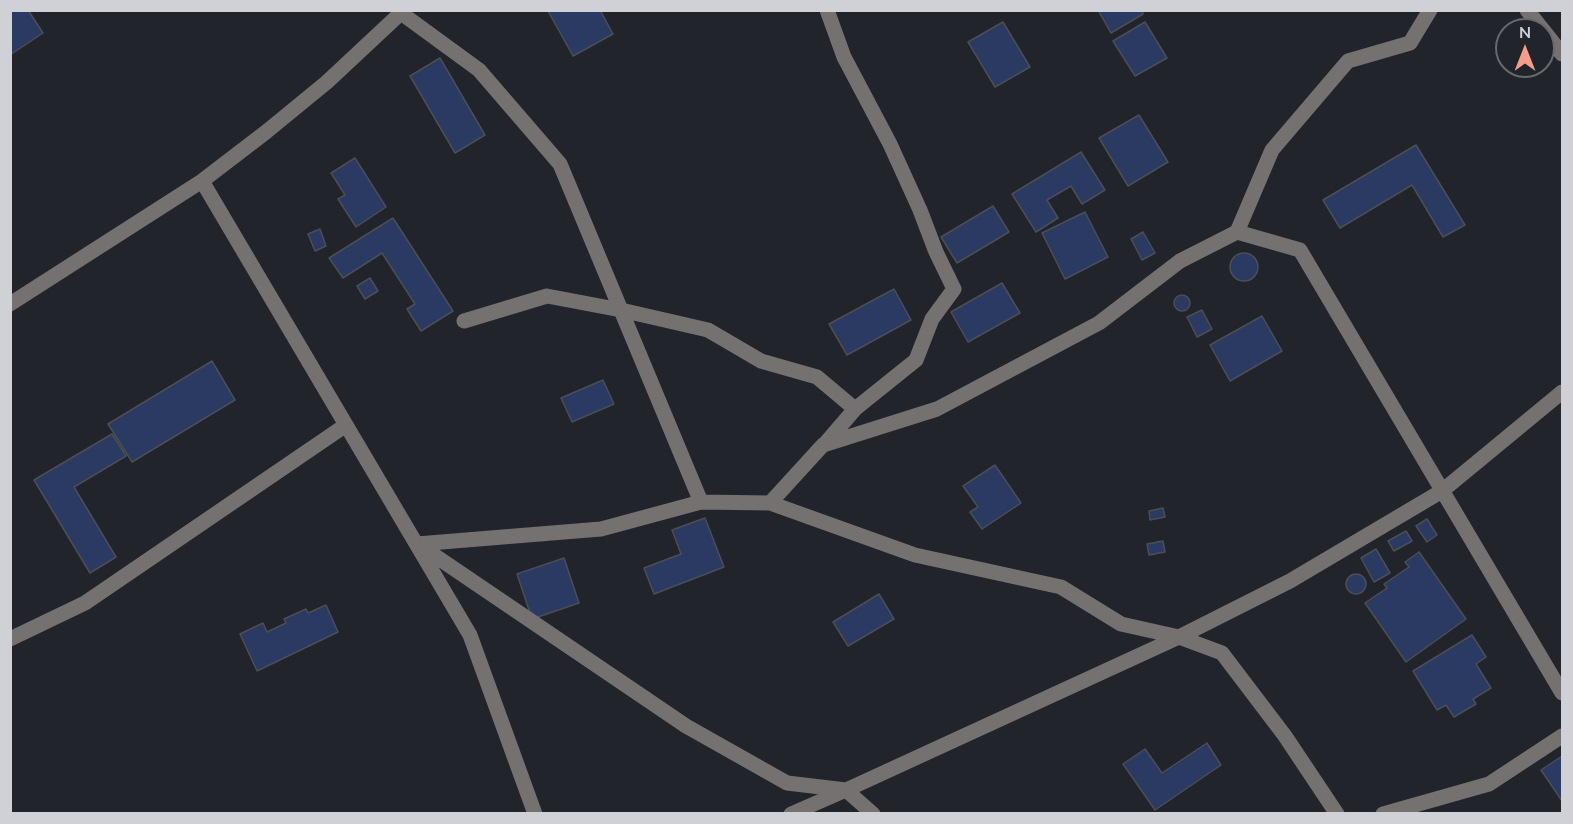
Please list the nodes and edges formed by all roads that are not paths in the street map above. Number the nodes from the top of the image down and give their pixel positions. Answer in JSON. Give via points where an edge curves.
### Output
{"nodes":[{"id":1,"x":827,"y":10,"type":"edge"},
{"id":2,"x":1431,"y":10,"type":"edge"},
{"id":3,"x":403,"y":12,"type":"edge"},
{"id":4,"x":202,"y":181,"type":"junction"},
{"id":5,"x":1237,"y":232,"type":"junction"},
{"id":6,"x":10,"y":304,"type":"edge"},
{"id":7,"x":621,"y":310,"type":"junction"},
{"id":8,"x":465,"y":321,"type":"dead end"},
{"id":9,"x":1563,"y":392,"type":"edge"},
{"id":10,"x":855,"y":409,"type":"junction"},
{"id":11,"x":346,"y":424,"type":"junction"},
{"id":12,"x":823,"y":445,"type":"junction"},
{"id":13,"x":1442,"y":491,"type":"junction"},
{"id":14,"x":701,"y":502,"type":"junction"},
{"id":15,"x":770,"y":503,"type":"junction"},
{"id":16,"x":417,"y":544,"type":"junction"},
{"id":17,"x":1179,"y":638,"type":"junction"},
{"id":18,"x":10,"y":639,"type":"edge"},
{"id":19,"x":1563,"y":693,"type":"edge"},
{"id":20,"x":1563,"y":736,"type":"edge"},
{"id":21,"x":846,"y":790,"type":"junction"},
{"id":22,"x":535,"y":813,"type":"edge"},
{"id":23,"x":791,"y":813,"type":"edge"},
{"id":24,"x":873,"y":813,"type":"edge"},
{"id":25,"x":1337,"y":813,"type":"edge"},
{"id":26,"x":1383,"y":813,"type":"edge"}],
"edges":[{"from":1,"to":10,"type":"street","via":[[844,57],[890,144],[954,289],[932,319],[916,360]]},
{"from":2,"to":5,"type":"street","via":[[1410,43],[1348,61],[1272,150]]},
{"from":3,"to":4,"type":"street","via":[[327,82]]},
{"from":3,"to":7,"type":"street","via":[[479,70],[560,164]]},
{"from":4,"to":6,"type":"street"},
{"from":4,"to":11,"type":"street"},
{"from":5,"to":12,"type":"street","via":[[1180,261],[1100,323],[937,409]]},
{"from":5,"to":13,"type":"street","via":[[1300,250]]},
{"from":7,"to":8,"type":"street","via":[[547,296]]},
{"from":7,"to":10,"type":"street","via":[[708,330],[761,361],[817,377]]},
{"from":7,"to":14,"type":"street"},
{"from":9,"to":13,"type":"street"},
{"from":10,"to":12,"type":"street"},
{"from":11,"to":16,"type":"street"},
{"from":11,"to":18,"type":"street","via":[[85,603]]},
{"from":12,"to":15,"type":"street"},
{"from":13,"to":17,"type":"street","via":[[1290,581]]},
{"from":13,"to":19,"type":"street"},
{"from":14,"to":15,"type":"street"},
{"from":14,"to":16,"type":"street","via":[[601,529]]},
{"from":15,"to":17,"type":"street","via":[[915,555],[1060,587],[1121,624]]},
{"from":16,"to":21,"type":"street","via":[[686,726],[787,783]]},
{"from":16,"to":22,"type":"street","via":[[470,635]]},
{"from":17,"to":21,"type":"street"},
{"from":17,"to":25,"type":"street","via":[[1222,653]]},
{"from":20,"to":26,"type":"street","via":[[1489,784]]},
{"from":21,"to":23,"type":"street"},
{"from":21,"to":24,"type":"street"}]}
